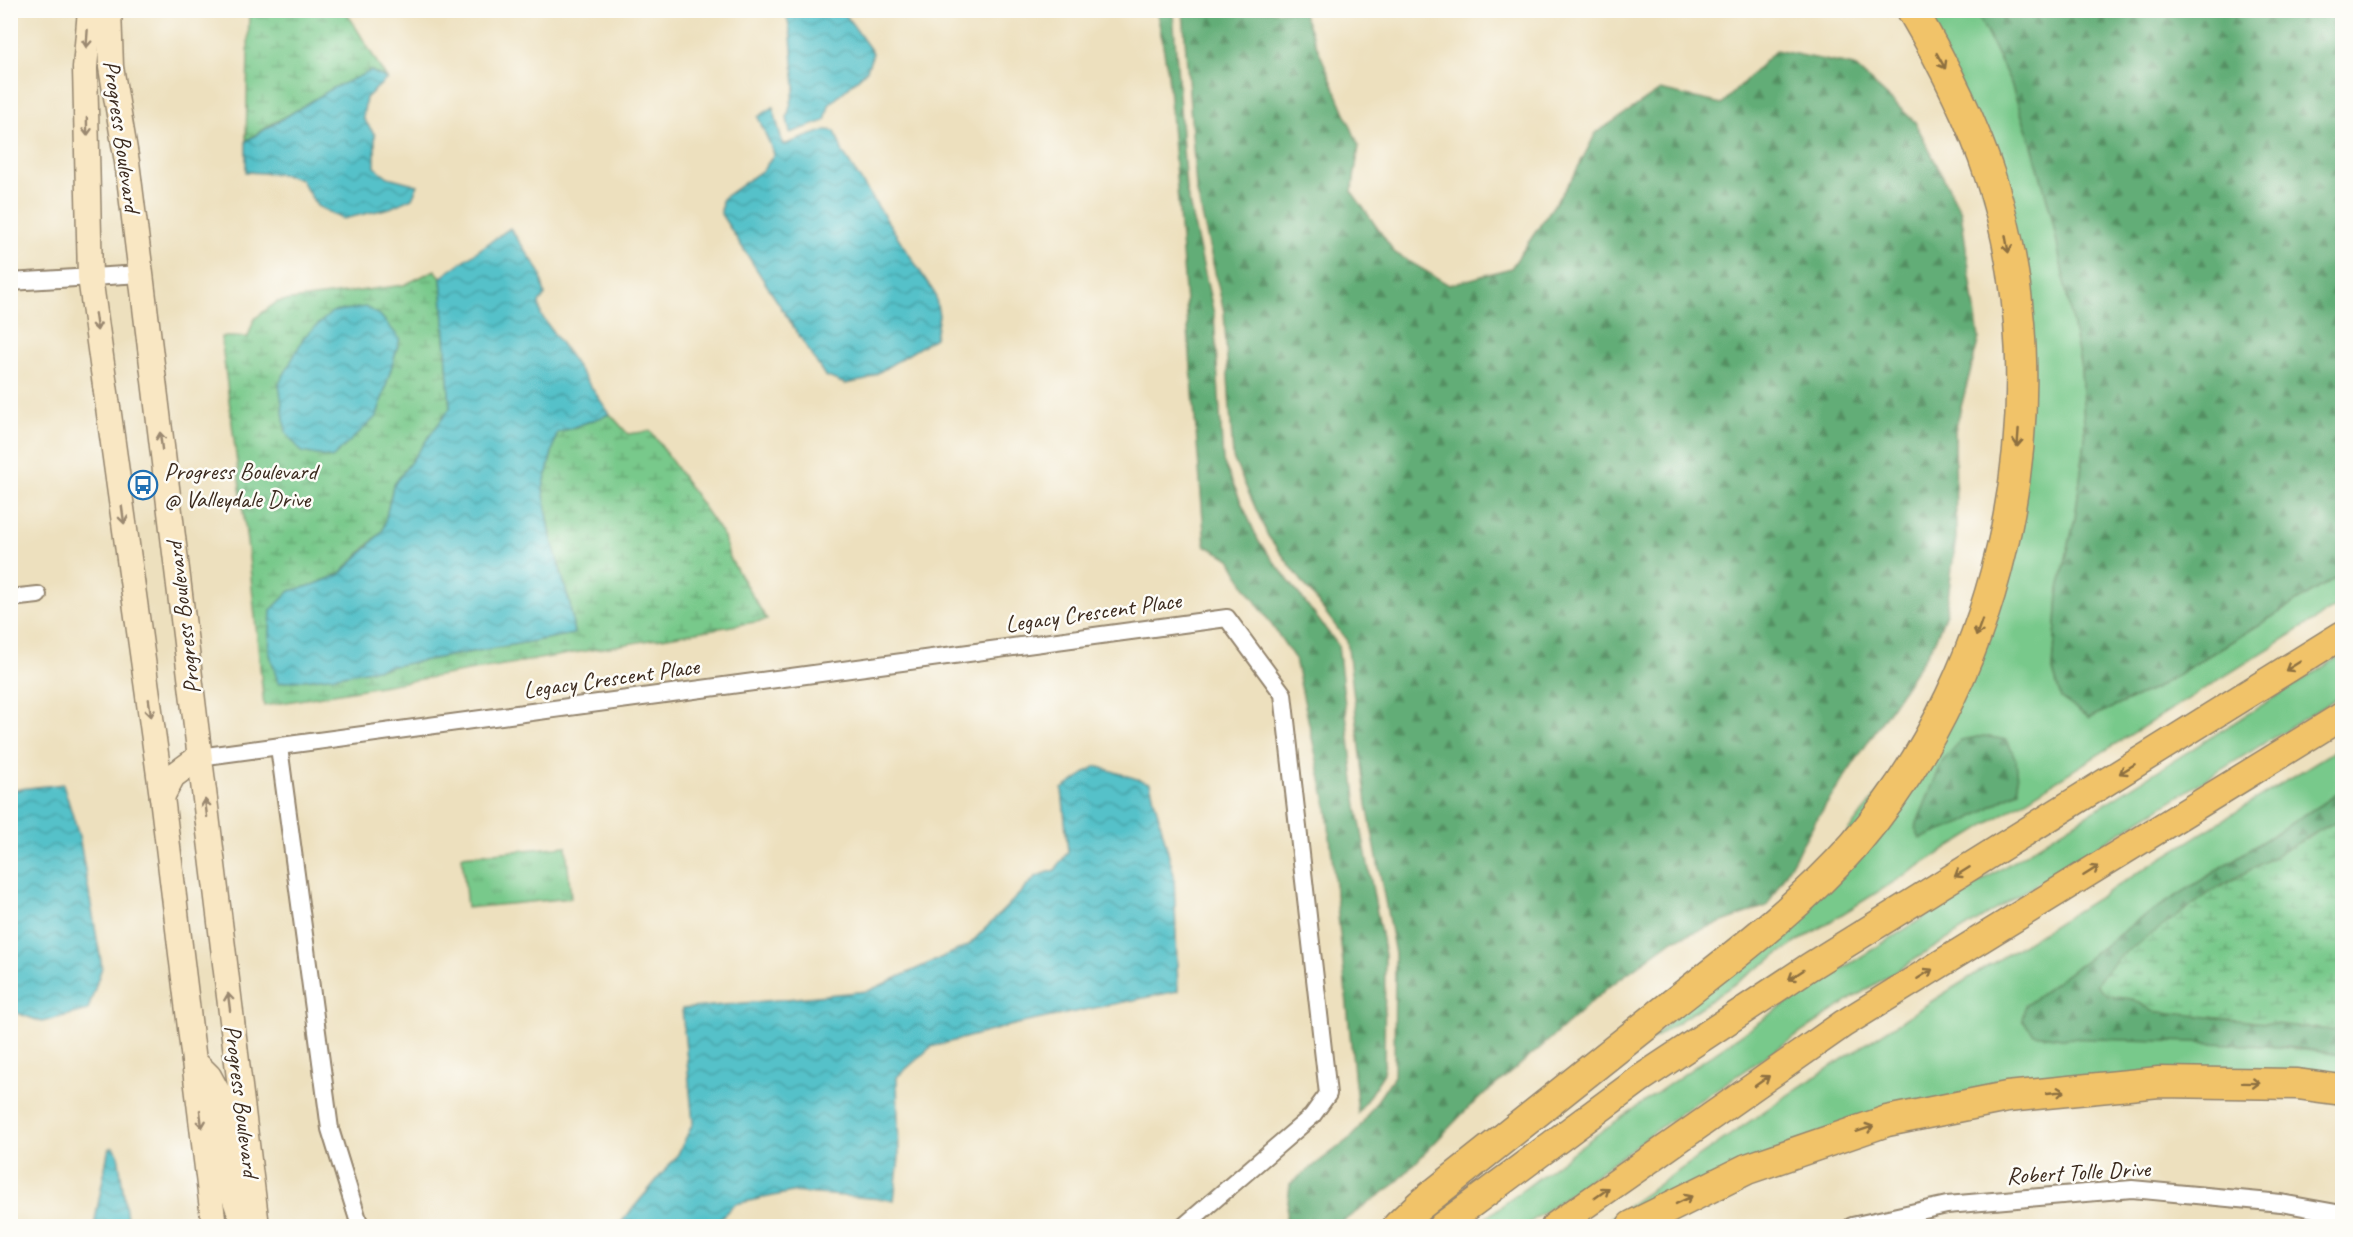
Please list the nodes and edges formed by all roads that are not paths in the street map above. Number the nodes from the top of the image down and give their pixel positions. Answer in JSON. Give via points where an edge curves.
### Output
{"nodes":[{"id":1,"x":90,"y":10,"type":"edge"},
{"id":2,"x":109,"y":10,"type":"edge"},
{"id":3,"x":1912,"y":10,"type":"edge"},
{"id":4,"x":141,"y":274,"type":"junction"},
{"id":5,"x":90,"y":277,"type":"junction"},
{"id":6,"x":10,"y":282,"type":"edge"},
{"id":7,"x":38,"y":595,"type":"dead end"},
{"id":8,"x":10,"y":598,"type":"edge"},
{"id":9,"x":2343,"y":635,"type":"edge"},
{"id":10,"x":2343,"y":716,"type":"edge"},
{"id":11,"x":279,"y":747,"type":"junction"},
{"id":12,"x":199,"y":757,"type":"junction"},
{"id":13,"x":162,"y":797,"type":"junction"},
{"id":14,"x":194,"y":1061,"type":"junction"},
{"id":15,"x":2343,"y":1090,"type":"edge"},
{"id":16,"x":2343,"y":1214,"type":"edge"},
{"id":17,"x":214,"y":1227,"type":"edge"},
{"id":18,"x":244,"y":1227,"type":"edge"},
{"id":19,"x":257,"y":1227,"type":"edge"},
{"id":20,"x":360,"y":1227,"type":"edge"},
{"id":21,"x":1184,"y":1227,"type":"edge"},
{"id":22,"x":1398,"y":1227,"type":"edge"},
{"id":23,"x":1442,"y":1227,"type":"edge"},
{"id":24,"x":1555,"y":1227,"type":"edge"},
{"id":25,"x":1632,"y":1227,"type":"edge"},
{"id":26,"x":1852,"y":1227,"type":"edge"}],
"edges":[{"from":1,"to":5,"type":"main road","name":"Progress Boulevard","one_way":true,"via":[[85,69]]},
{"from":2,"to":4,"type":"main road","name":"Progress Boulevard","via":[[111,67]]},
{"from":3,"to":22,"type":"highway","one_way":true,"via":[[1950,77],[1990,176],[2012,274],[2020,343],[2021,403],[2008,528],[1968,659],[1938,722],[1900,785],[1854,845],[1780,919]]},
{"from":4,"to":5,"type":"street"},
{"from":12,"to":4,"type":"main road","name":"Progress Boulevard","one_way":true},
{"from":5,"to":6,"type":"street"},
{"from":5,"to":13,"type":"main road","name":"Progress Boulevard","one_way":true},
{"from":7,"to":8,"type":"street"},
{"from":9,"to":23,"type":"main road","one_way":true,"via":[[1799,973],[1640,1078]]},
{"from":24,"to":10,"type":"main road","one_way":true,"via":[[1844,1024]]},
{"from":11,"to":12,"type":"street","name":"Legacy Crescent Place"},
{"from":11,"to":20,"type":"street","via":[[330,1129]]},
{"from":11,"to":21,"type":"street","name":"Legacy Crescent Place","via":[[1227,618],[1283,694],[1328,1094],[1312,1116]]},
{"from":12,"to":13,"type":"main road","via":[[172,776]]},
{"from":19,"to":12,"type":"main road","name":"Progress Boulevard","one_way":true},
{"from":13,"to":14,"type":"main road","name":"Progress Boulevard"},
{"from":14,"to":17,"type":"main road","name":"Progress Boulevard","one_way":true},
{"from":14,"to":18,"type":"main road","via":[[209,1076],[221,1098],[232,1191]]},
{"from":25,"to":15,"type":"highway","one_way":true,"via":[[1747,1169],[1887,1121],[2007,1097],[2159,1082],[2297,1084]]},
{"from":16,"to":26,"type":"street","name":"Robert Tolle Drive","via":[[2281,1203],[2132,1189],[1947,1205]]}]}
